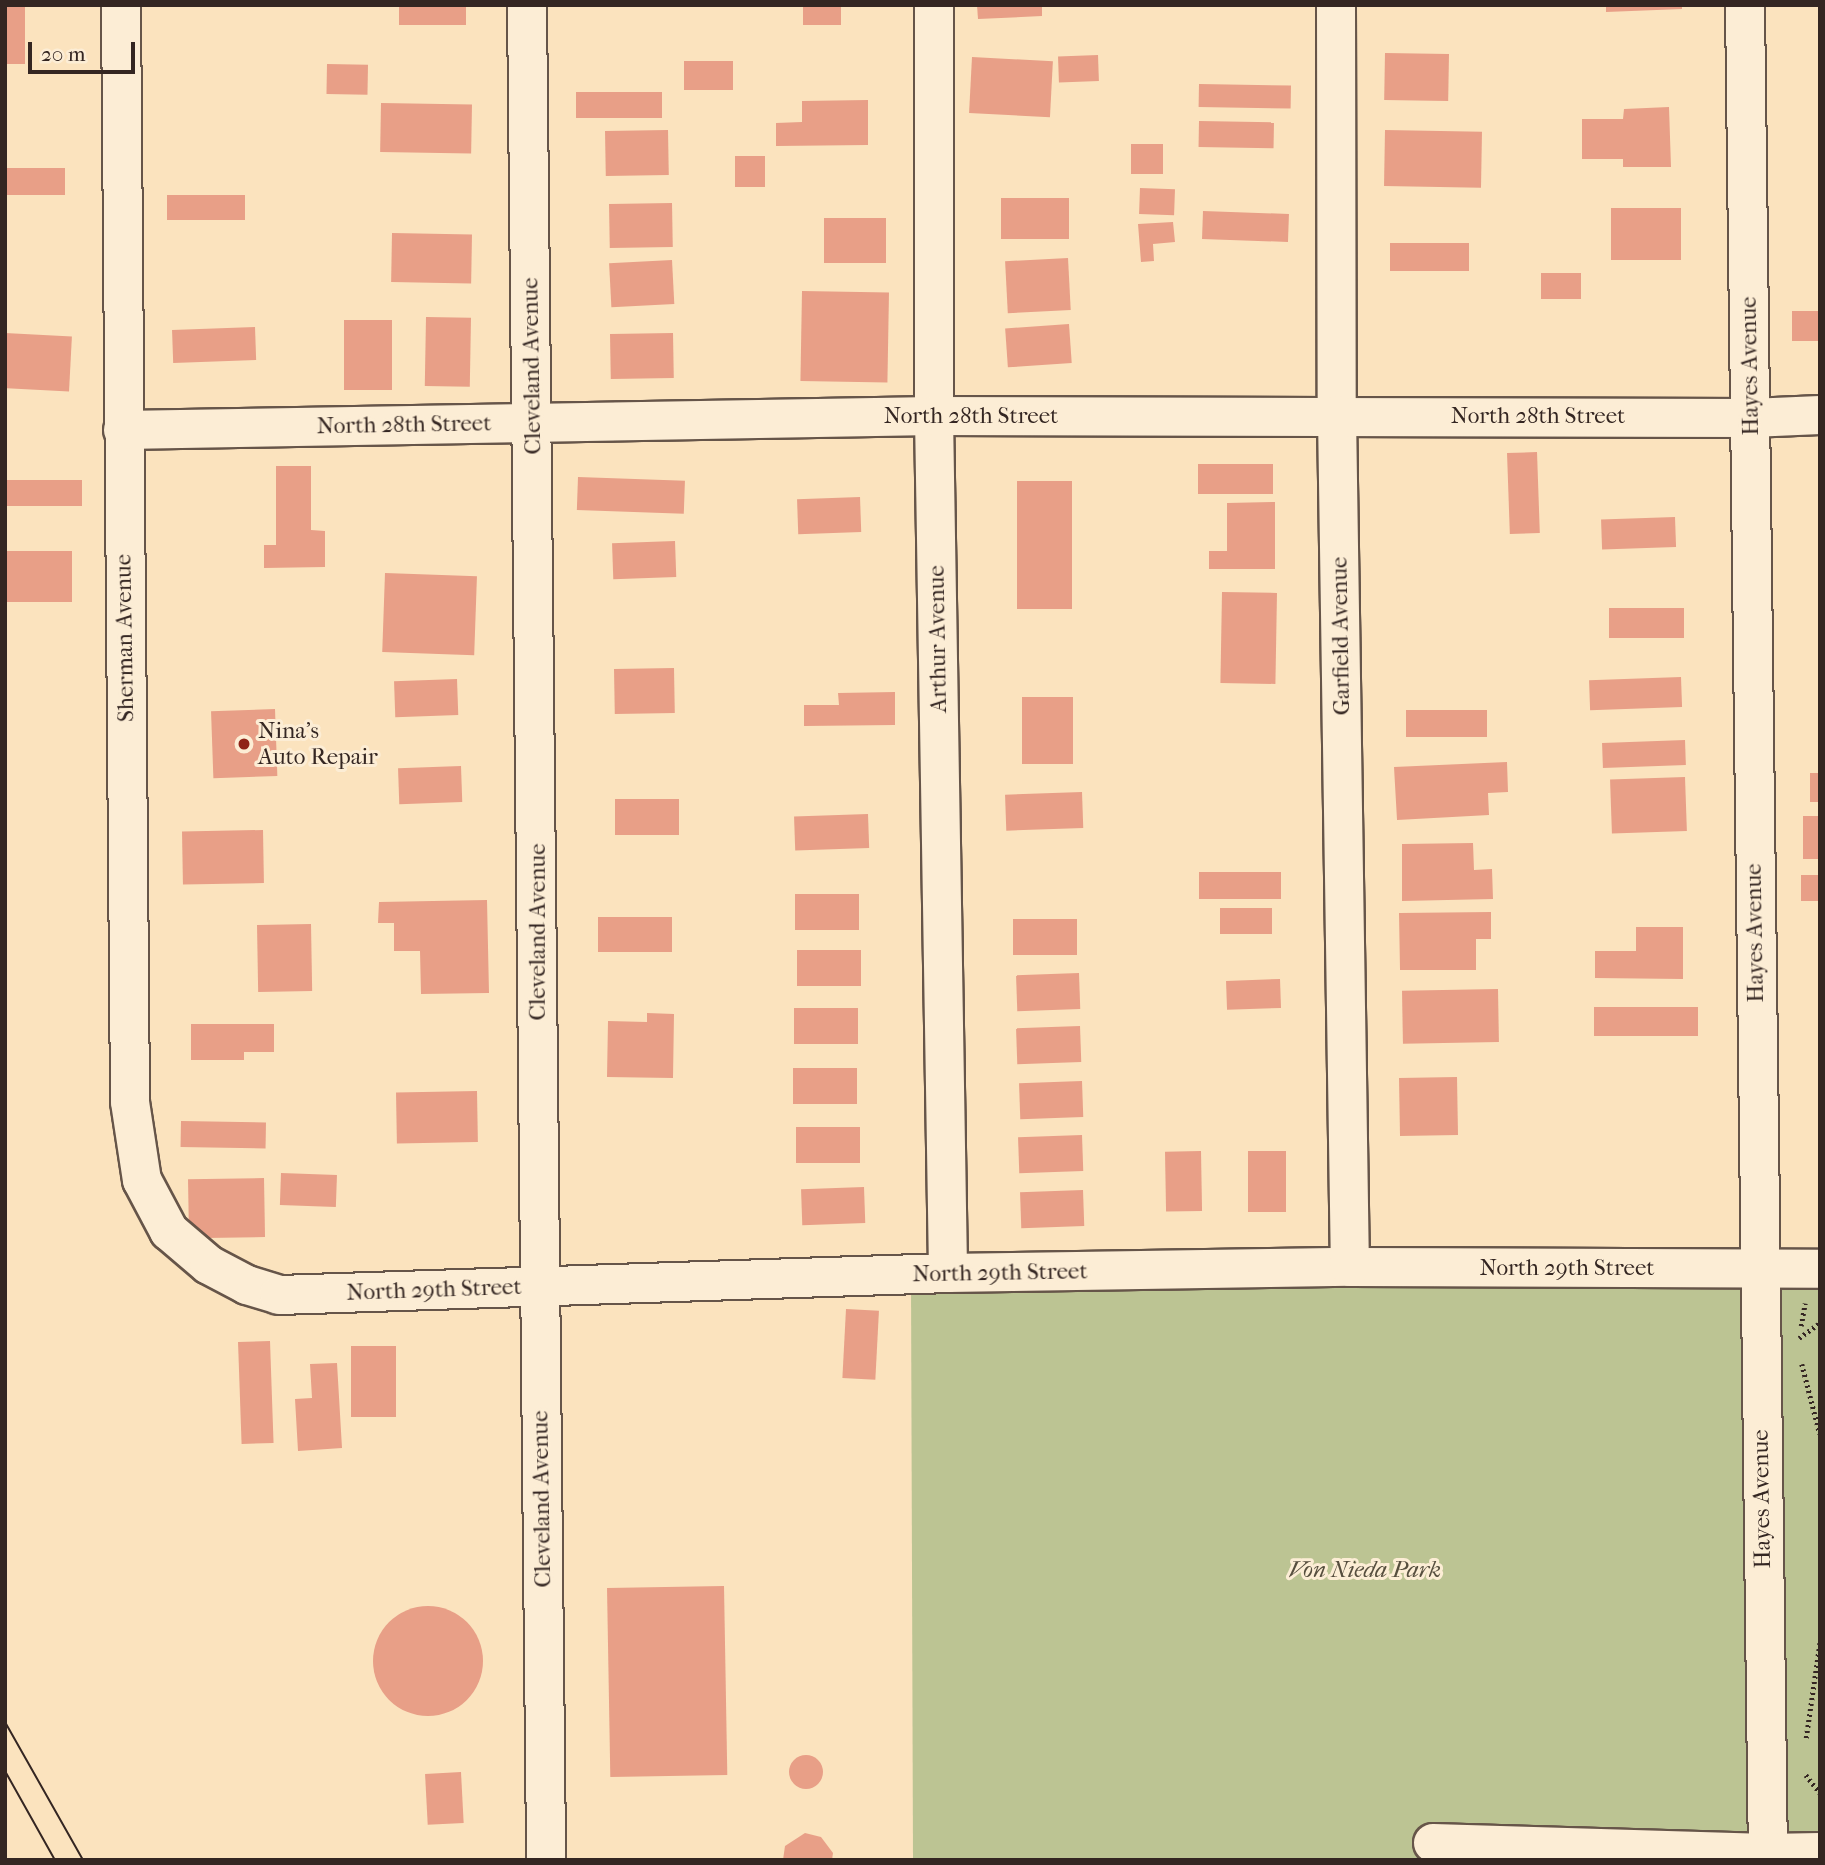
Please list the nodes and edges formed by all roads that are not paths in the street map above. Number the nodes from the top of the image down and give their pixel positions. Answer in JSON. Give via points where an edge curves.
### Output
{"nodes":[{"id":1,"x":121,"y":5,"type":"edge"},
{"id":2,"x":527,"y":5,"type":"edge"},
{"id":3,"x":934,"y":5,"type":"edge"},
{"id":4,"x":1336,"y":5,"type":"edge"},
{"id":5,"x":1745,"y":5,"type":"edge"},
{"id":6,"x":1338,"y":415,"type":"junction"},
{"id":7,"x":1820,"y":415,"type":"edge"},
{"id":8,"x":934,"y":416,"type":"junction"},
{"id":9,"x":1751,"y":418,"type":"junction"},
{"id":10,"x":532,"y":422,"type":"junction"},
{"id":11,"x":123,"y":430,"type":"junction"},
{"id":12,"x":193,"y":1251,"type":"joint"},
{"id":13,"x":1350,"y":1267,"type":"junction"},
{"id":14,"x":1758,"y":1269,"type":"junction"},
{"id":15,"x":1820,"y":1269,"type":"edge"},
{"id":16,"x":948,"y":1273,"type":"junction"},
{"id":17,"x":540,"y":1287,"type":"junction"},
{"id":18,"x":1433,"y":1843,"type":"dead end"},
{"id":19,"x":1820,"y":1852,"type":"edge"},
{"id":20,"x":1768,"y":1856,"type":"edge"},
{"id":21,"x":546,"y":1860,"type":"edge"}],
"edges":[{"from":1,"to":11,"type":"street","name":"Sherman Avenue"},
{"from":2,"to":10,"type":"street","name":"Cleveland Avenue"},
{"from":3,"to":8,"type":"street","name":"Arthur Avenue"},
{"from":4,"to":6,"type":"street","name":"Garfield Avenue"},
{"from":5,"to":9,"type":"street","name":"Hayes Avenue"},
{"from":6,"to":8,"type":"street","name":"North 28th Street"},
{"from":6,"to":9,"type":"street","name":"North 28th Street"},
{"from":6,"to":13,"type":"street","name":"Garfield Avenue"},
{"from":7,"to":9,"type":"street","name":"North 28th Street"},
{"from":8,"to":10,"type":"street","name":"North 28th Street"},
{"from":8,"to":16,"type":"street","name":"Arthur Avenue"},
{"from":9,"to":14,"type":"street","name":"Hayes Avenue"},
{"from":10,"to":11,"type":"street","name":"North 28th Street"},
{"from":10,"to":17,"type":"street","name":"Cleveland Avenue"},
{"from":11,"to":12,"type":"street","name":"Sherman Avenue","via":[[130,1102],[142,1180],[169,1231]]},
{"from":12,"to":17,"type":"street","name":"North 29th Street","via":[[247,1285],[279,1295]]},
{"from":13,"to":14,"type":"street","name":"North 29th Street"},
{"from":13,"to":16,"type":"street","name":"North 29th Street"},
{"from":14,"to":15,"type":"street","name":"North 29th Street"},
{"from":14,"to":20,"type":"street","name":"Hayes Avenue"},
{"from":16,"to":17,"type":"street","name":"North 29th Street"},
{"from":17,"to":21,"type":"street","name":"Cleveland Avenue"},
{"from":18,"to":20,"type":"street"},
{"from":19,"to":20,"type":"street"}]}
